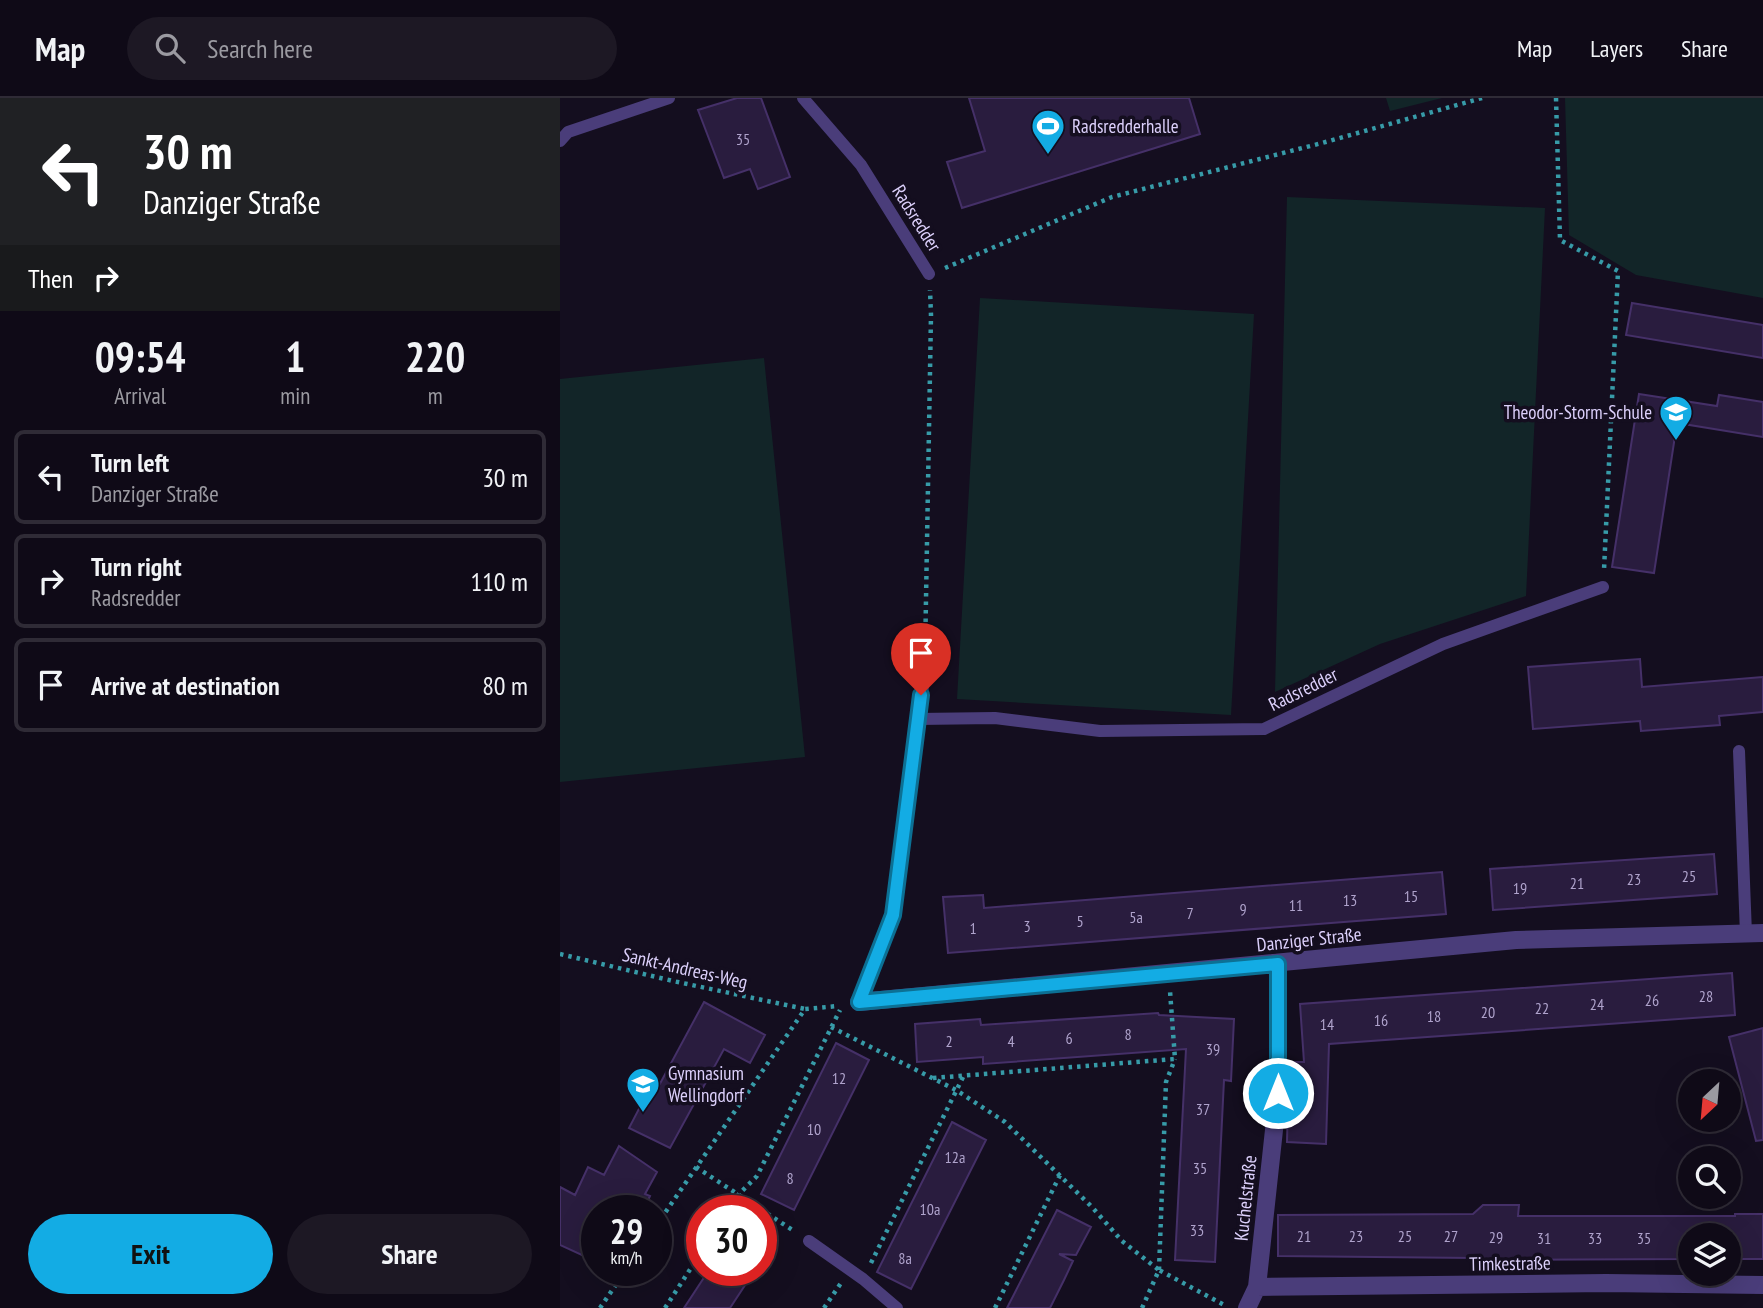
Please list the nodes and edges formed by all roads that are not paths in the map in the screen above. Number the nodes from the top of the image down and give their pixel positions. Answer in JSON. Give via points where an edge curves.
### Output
{"nodes":[{"id":1,"x":668,"y":98,"type":"edge"},
{"id":2,"x":803,"y":98,"type":"edge"},
{"id":3,"x":560,"y":141,"type":"edge"},
{"id":4,"x":929,"y":274,"type":"road end"},
{"id":5,"x":1603,"y":587,"type":"road end"},
{"id":6,"x":925,"y":671,"type":"road end"},
{"id":7,"x":918,"y":719,"type":"junction"},
{"id":8,"x":1739,"y":751,"type":"dead end"},
{"id":9,"x":1754,"y":933,"type":"edge"},
{"id":10,"x":1278,"y":964,"type":"junction"},
{"id":11,"x":851,"y":1004,"type":"joint"},
{"id":12,"x":809,"y":1241,"type":"road end"},
{"id":13,"x":1763,"y":1285,"type":"edge"},
{"id":14,"x":1257,"y":1287,"type":"junction"},
{"id":15,"x":897,"y":1308,"type":"edge"},
{"id":16,"x":1247,"y":1308,"type":"edge"}],
"edges":[{"from":1,"to":3,"type":"lane","via":[[568,132]]},
{"from":2,"to":4,"type":"lane","name":"Radsredder","via":[[861,165]]},
{"from":5,"to":7,"type":"lane","name":"Radsredder","via":[[1443,643],[1264,729],[1100,731],[995,718]]},
{"from":6,"to":7,"type":"lane"},
{"from":7,"to":11,"type":"lane","via":[[893,915]]},
{"from":8,"to":9,"type":"lane"},
{"from":9,"to":10,"type":"street","name":"Danziger Straße","via":[[1516,940]]},
{"from":10,"to":11,"type":"street","name":"Danziger Straße"},
{"from":10,"to":14,"type":"street","name":"Kuchelstraße","via":[[1278,1093]]},
{"from":12,"to":15,"type":"lane"},
{"from":13,"to":14,"type":"street","name":"Timkestraße"},
{"from":14,"to":16,"type":"street","name":"Kuchelstraße"}]}
